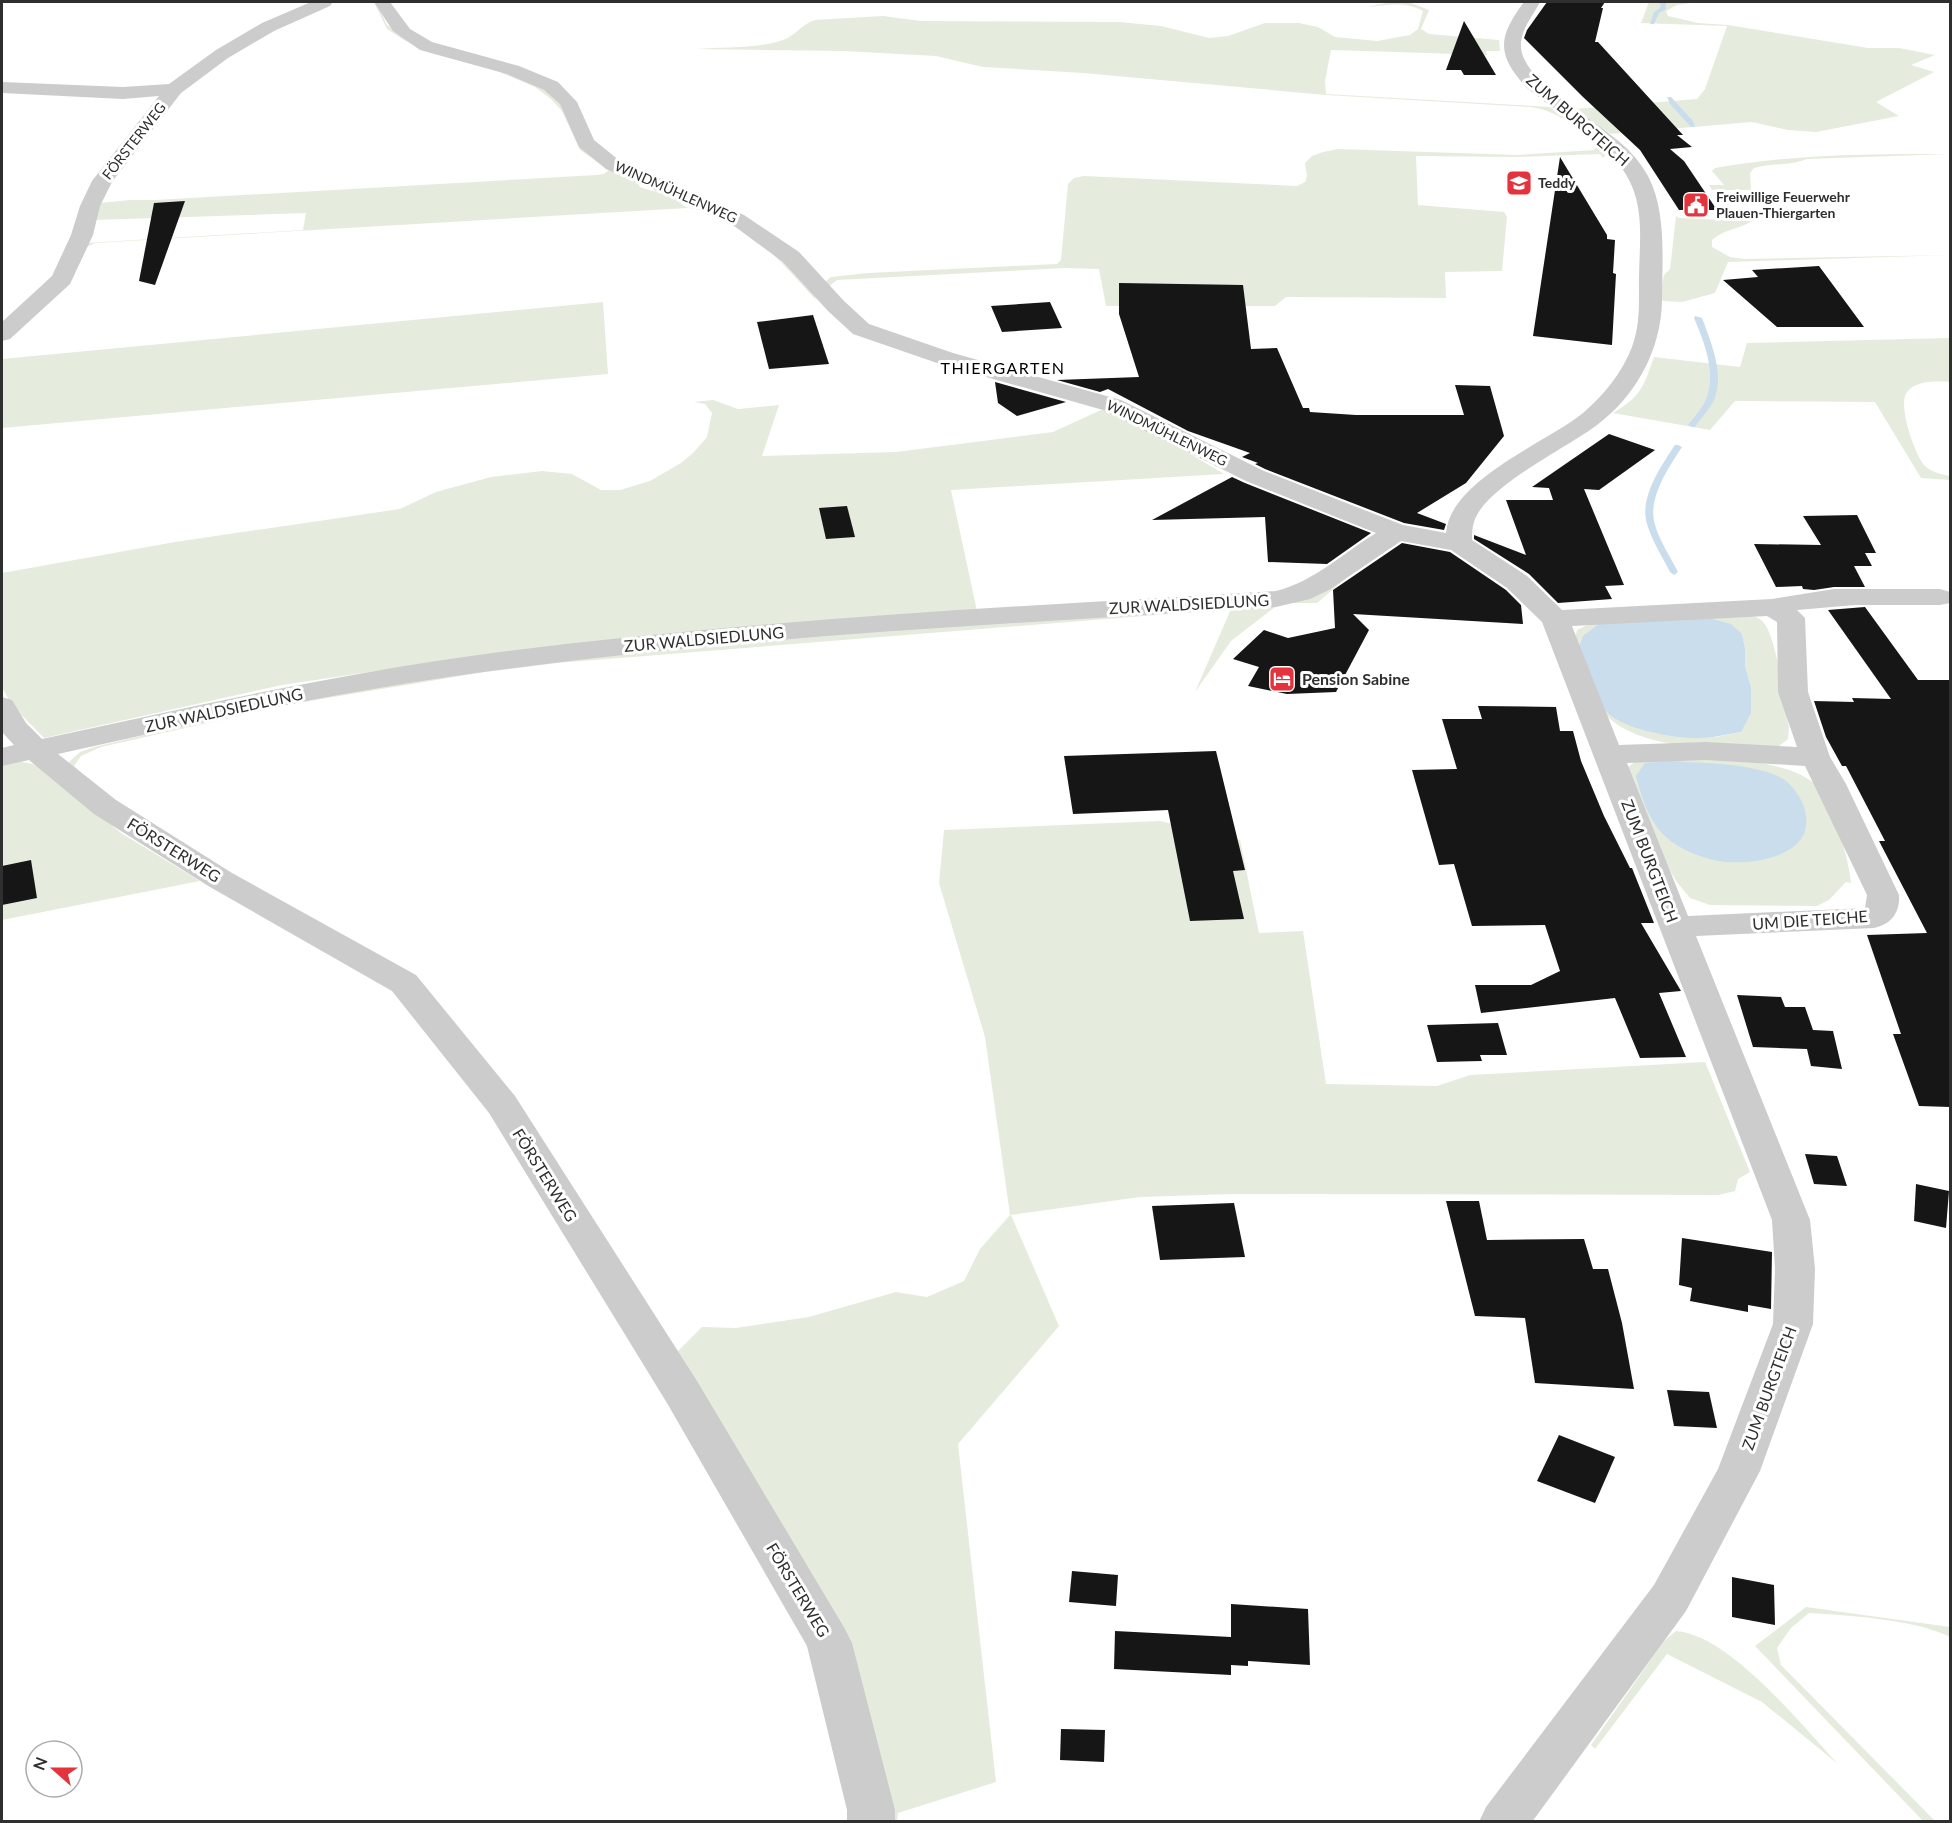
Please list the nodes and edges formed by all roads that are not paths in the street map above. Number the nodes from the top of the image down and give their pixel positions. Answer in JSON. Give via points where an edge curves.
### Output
{"nodes":[{"id":1,"x":324,"y":2,"type":"edge"},
{"id":2,"x":382,"y":2,"type":"edge"},
{"id":3,"x":1532,"y":2,"type":"edge"},
{"id":4,"x":2,"y":87,"type":"edge"},
{"id":5,"x":174,"y":89,"type":"junction"},
{"id":6,"x":2,"y":334,"type":"edge"},
{"id":7,"x":1397,"y":532,"type":"junction"},
{"id":8,"x":1459,"y":543,"type":"junction"},
{"id":9,"x":1940,"y":597,"type":"dead end"},
{"id":10,"x":1772,"y":607,"type":"junction"},
{"id":11,"x":1555,"y":619,"type":"junction"},
{"id":12,"x":2,"y":706,"type":"edge"},
{"id":13,"x":18,"y":754,"type":"edge"},
{"id":14,"x":1608,"y":754,"type":"junction"},
{"id":15,"x":1815,"y":757,"type":"junction"},
{"id":16,"x":1675,"y":927,"type":"junction"},
{"id":17,"x":871,"y":1821,"type":"edge"},
{"id":18,"x":1503,"y":1821,"type":"edge"}],
"edges":[{"from":1,"to":5,"type":"street","name":"FÖRSTERWEG","via":[[268,27]]},
{"from":2,"to":7,"type":"street","name":"WINDMÜHLENWEG","via":[[397,28],[420,43],[513,70],[551,86],[568,102],[586,143],[614,165],[737,219],[791,257],[861,328],[936,355],[1112,405],[1256,476]]},
{"from":3,"to":8,"type":"street","name":"ZUM BURGTEICH","via":[[1513,39],[1513,56],[1519,68],[1631,165],[1650,207],[1647,334],[1631,371],[1613,397],[1589,420],[1509,471],[1470,506],[1460,522]]},
{"from":4,"to":5,"type":"street","via":[[123,93]]},
{"from":5,"to":6,"type":"street","name":"FÖRSTERWEG","via":[[102,182],[62,279]]},
{"from":7,"to":8,"type":"street","name":"WINDMÜHLENWEG"},
{"from":7,"to":13,"type":"street","name":"ZUR WALDSIEDLUNG","via":[[1322,583],[1276,599],[856,625],[499,661],[281,696]]},
{"from":8,"to":11,"type":"street","name":"ZUM BURGTEICH","via":[[1517,582]]},
{"from":9,"to":10,"type":"street","via":[[1798,600]]},
{"from":10,"to":11,"type":"street"},
{"from":10,"to":15,"type":"street","name":"UM DIE TEICHE","via":[[1791,618],[1793,692]]},
{"from":11,"to":14,"type":"street","name":"ZUM BURGTEICH"},
{"from":12,"to":13,"type":"street","name":"FÖRSTERWEG","via":[[13,727]]},
{"from":13,"to":17,"type":"street","name":"FÖRSTERWEG","via":[[221,880],[404,983],[468,1061],[502,1105],[682,1392],[829,1642]]},
{"from":14,"to":15,"type":"street","via":[[1706,751]]},
{"from":14,"to":16,"type":"street","name":"ZUM BURGTEICH"},
{"from":15,"to":16,"type":"street","name":"UM DIE TEICHE","via":[[1883,895],[1883,908],[1874,918]]},
{"from":16,"to":18,"type":"street","name":"ZUM BURGTEICH","via":[[1791,1220],[1796,1269],[1793,1324],[1739,1472],[1670,1598]]}]}
